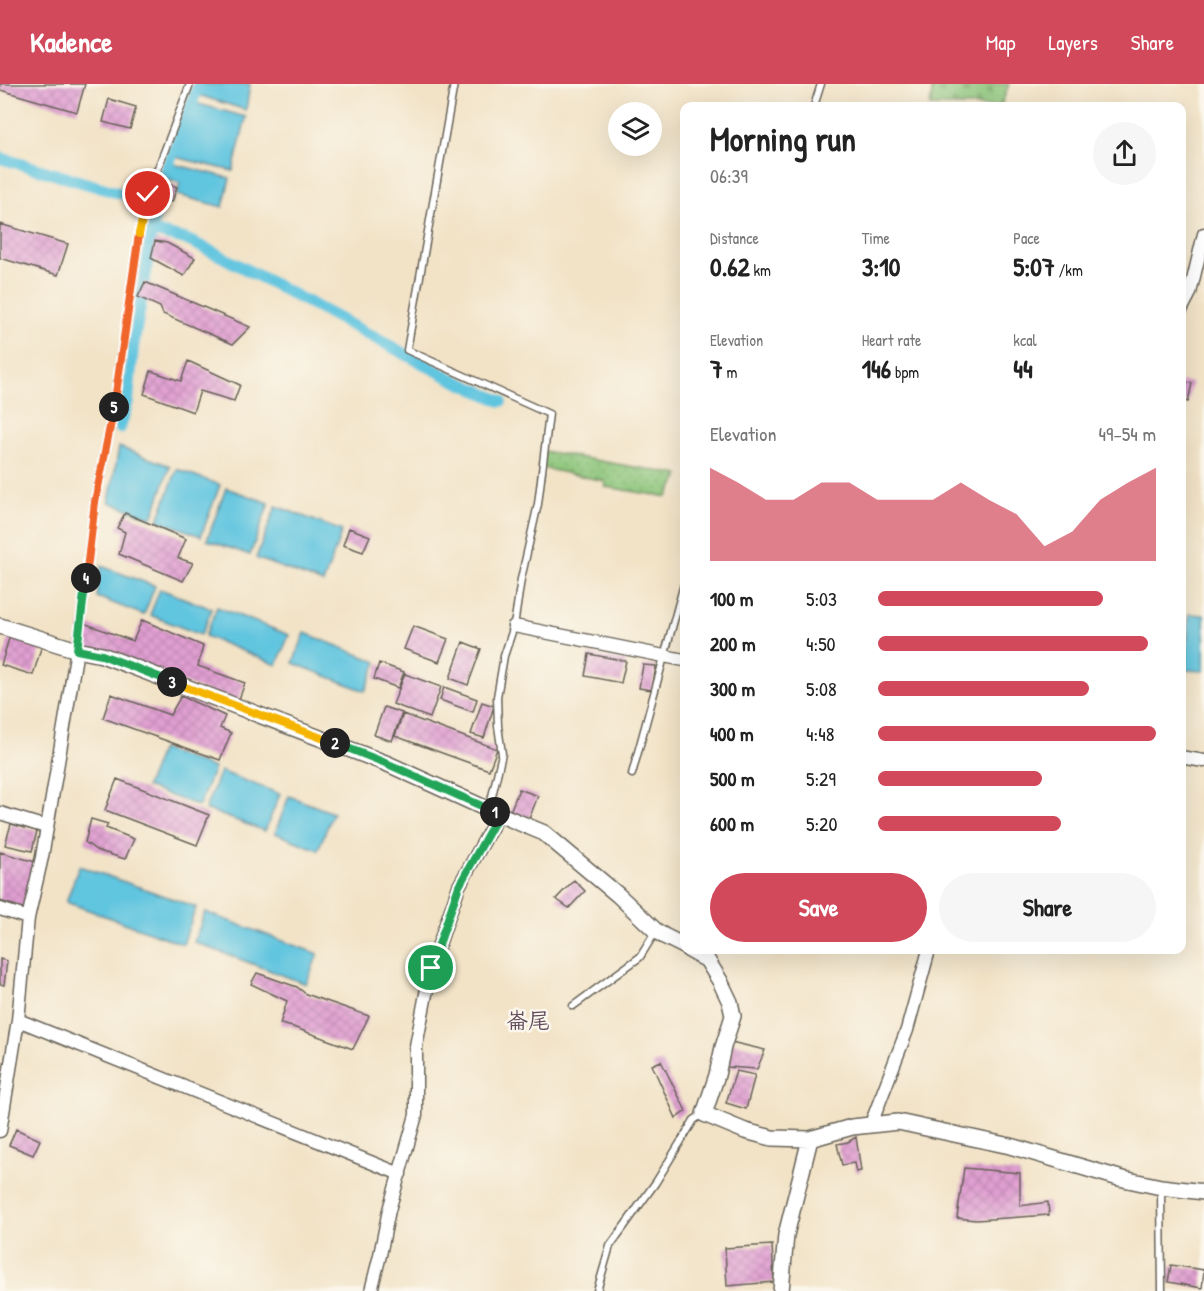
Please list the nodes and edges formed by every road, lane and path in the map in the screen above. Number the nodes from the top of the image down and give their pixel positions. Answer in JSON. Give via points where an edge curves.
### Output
{"nodes":[{"id":1,"x":190,"y":84,"type":"edge"},
{"id":2,"x":454,"y":84,"type":"edge"},
{"id":3,"x":821,"y":84,"type":"edge"},
{"id":4,"x":815,"y":102,"type":"edge"},
{"id":5,"x":1204,"y":234,"type":"edge"},
{"id":6,"x":1186,"y":301,"type":"edge"},
{"id":7,"x":680,"y":598,"type":"edge"},
{"id":8,"x":0,"y":626,"type":"edge"},
{"id":9,"x":514,"y":626,"type":"junction"},
{"id":10,"x":77,"y":650,"type":"junction"},
{"id":11,"x":664,"y":656,"type":"junction"},
{"id":12,"x":680,"y":659,"type":"edge"},
{"id":13,"x":1186,"y":758,"type":"edge"},
{"id":14,"x":1204,"y":762,"type":"edge"},
{"id":15,"x":632,"y":774,"type":"dead end"},
{"id":16,"x":494,"y":812,"type":"junction"},
{"id":17,"x":0,"y":813,"type":"edge"},
{"id":18,"x":46,"y":827,"type":"junction"},
{"id":19,"x":0,"y":909,"type":"edge"},
{"id":20,"x":28,"y":918,"type":"junction"},
{"id":21,"x":656,"y":931,"type":"junction"},
{"id":22,"x":680,"y":944,"type":"edge"},
{"id":23,"x":696,"y":954,"type":"edge"},
{"id":24,"x":928,"y":954,"type":"edge"},
{"id":25,"x":573,"y":1006,"type":"dead end"},
{"id":26,"x":18,"y":1020,"type":"junction"},
{"id":27,"x":704,"y":1114,"type":"junction"},
{"id":28,"x":872,"y":1124,"type":"junction"},
{"id":29,"x":0,"y":1131,"type":"edge"},
{"id":30,"x":810,"y":1139,"type":"junction"},
{"id":31,"x":399,"y":1174,"type":"junction"},
{"id":32,"x":1161,"y":1187,"type":"junction"},
{"id":33,"x":1204,"y":1192,"type":"edge"},
{"id":34,"x":371,"y":1291,"type":"edge"},
{"id":35,"x":597,"y":1291,"type":"edge"},
{"id":36,"x":781,"y":1291,"type":"edge"},
{"id":37,"x":1162,"y":1291,"type":"edge"}],
"edges":[{"from":1,"to":10,"type":"lane","via":[[141,222],[115,400],[95,502]]},
{"from":2,"to":9,"type":"lane","via":[[407,350],[549,414],[538,504]]},
{"from":3,"to":4,"type":"lane"},
{"from":5,"to":6,"type":"street"},
{"from":7,"to":11,"type":"lane"},
{"from":8,"to":10,"type":"street"},
{"from":9,"to":11,"type":"street"},
{"from":9,"to":16,"type":"lane","via":[[497,697],[502,754]]},
{"from":10,"to":16,"type":"street","via":[[102,655],[332,742]]},
{"from":10,"to":18,"type":"street"},
{"from":11,"to":12,"type":"street"},
{"from":11,"to":15,"type":"lane"},
{"from":13,"to":14,"type":"street"},
{"from":16,"to":21,"type":"street","via":[[544,833]]},
{"from":16,"to":31,"type":"street","via":[[459,886],[431,968],[416,1046],[416,1115]]},
{"from":17,"to":18,"type":"street"},
{"from":18,"to":20,"type":"street"},
{"from":19,"to":20,"type":"street"},
{"from":20,"to":26,"type":"street"},
{"from":21,"to":22,"type":"street"},
{"from":21,"to":25,"type":"lane","via":[[640,957]]},
{"from":23,"to":27,"type":"street","via":[[707,960],[720,981],[733,1016]]},
{"from":24,"to":28,"type":"street","via":[[907,1030]]},
{"from":26,"to":29,"type":"street"},
{"from":26,"to":31,"type":"street"},
{"from":27,"to":30,"type":"street","via":[[772,1138]]},
{"from":27,"to":35,"type":"lane","via":[[694,1120],[610,1246]]},
{"from":28,"to":30,"type":"street"},
{"from":28,"to":32,"type":"street","via":[[898,1122],[948,1132]]},
{"from":30,"to":36,"type":"street","via":[[786,1235]]},
{"from":31,"to":34,"type":"street"},
{"from":32,"to":33,"type":"street"},
{"from":32,"to":37,"type":"lane"}]}
